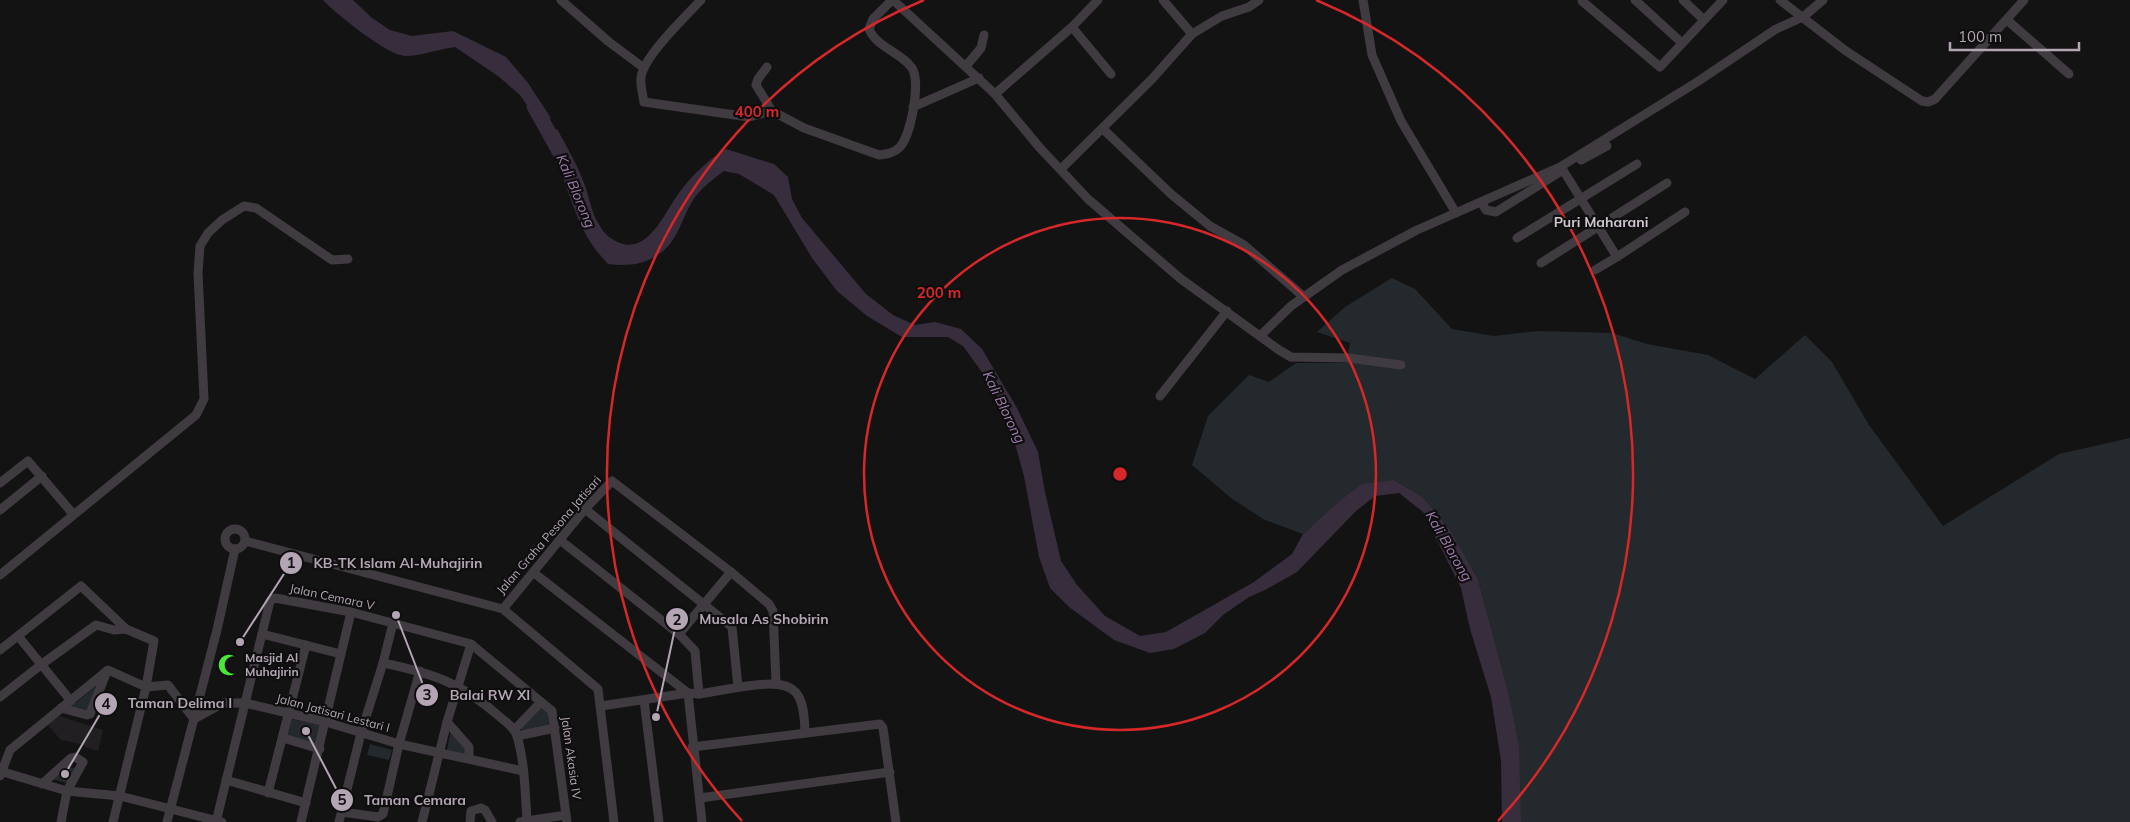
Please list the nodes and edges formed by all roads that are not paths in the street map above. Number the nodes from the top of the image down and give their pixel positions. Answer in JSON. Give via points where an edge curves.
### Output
{"nodes":[{"id":1,"x":561,"y":0,"type":"edge"},
{"id":2,"x":701,"y":0,"type":"edge"},
{"id":3,"x":1098,"y":0,"type":"edge"},
{"id":4,"x":1162,"y":0,"type":"edge"},
{"id":5,"x":1259,"y":0,"type":"edge"},
{"id":6,"x":1363,"y":0,"type":"edge"},
{"id":7,"x":1635,"y":0,"type":"edge"},
{"id":8,"x":1683,"y":0,"type":"edge"},
{"id":9,"x":1723,"y":0,"type":"edge"},
{"id":10,"x":1780,"y":0,"type":"edge"},
{"id":11,"x":1823,"y":0,"type":"edge"},
{"id":12,"x":2024,"y":0,"type":"edge"},
{"id":13,"x":888,"y":1,"type":"edge"},
{"id":14,"x":1582,"y":1,"type":"dead end"},
{"id":15,"x":1803,"y":17,"type":"junction"},
{"id":16,"x":1704,"y":20,"type":"junction"},
{"id":17,"x":2007,"y":20,"type":"junction"},
{"id":18,"x":1072,"y":27,"type":"junction"},
{"id":19,"x":1192,"y":34,"type":"junction"},
{"id":20,"x":984,"y":35,"type":"dead end"},
{"id":21,"x":1682,"y":44,"type":"junction"},
{"id":22,"x":966,"y":66,"type":"junction"},
{"id":23,"x":644,"y":68,"type":"junction"},
{"id":24,"x":768,"y":68,"type":"dead end"},
{"id":25,"x":1111,"y":74,"type":"dead end"},
{"id":26,"x":2069,"y":74,"type":"dead end"},
{"id":27,"x":979,"y":78,"type":"junction"},
{"id":28,"x":996,"y":94,"type":"junction"},
{"id":29,"x":913,"y":108,"type":"junction"},
{"id":30,"x":772,"y":111,"type":"junction"},
{"id":31,"x":1103,"y":129,"type":"junction"},
{"id":32,"x":1607,"y":146,"type":"dead end"},
{"id":33,"x":1637,"y":164,"type":"dead end"},
{"id":34,"x":1061,"y":169,"type":"junction"},
{"id":35,"x":1563,"y":170,"type":"junction"},
{"id":36,"x":1667,"y":183,"type":"dead end"},
{"id":37,"x":1581,"y":199,"type":"junction"},
{"id":38,"x":1480,"y":202,"type":"junction"},
{"id":39,"x":1685,"y":212,"type":"dead end"},
{"id":40,"x":1456,"y":213,"type":"junction"},
{"id":41,"x":1599,"y":227,"type":"junction"},
{"id":42,"x":1517,"y":238,"type":"dead end"},
{"id":43,"x":1617,"y":257,"type":"junction"},
{"id":44,"x":348,"y":259,"type":"dead end"},
{"id":45,"x":1541,"y":263,"type":"dead end"},
{"id":46,"x":1595,"y":270,"type":"dead end"},
{"id":47,"x":1304,"y":297,"type":"junction"},
{"id":48,"x":1227,"y":311,"type":"junction"},
{"id":49,"x":1260,"y":336,"type":"junction"},
{"id":50,"x":1401,"y":365,"type":"dead end"},
{"id":51,"x":1160,"y":396,"type":"dead end"},
{"id":52,"x":42,"y":476,"type":"junction"},
{"id":53,"x":0,"y":483,"type":"edge"},
{"id":54,"x":585,"y":509,"type":"junction"},
{"id":55,"x":0,"y":510,"type":"edge"},
{"id":56,"x":73,"y":514,"type":"junction"},
{"id":57,"x":560,"y":540,"type":"junction"},
{"id":58,"x":245,"y":541,"type":"junction"},
{"id":59,"x":235,"y":549,"type":"junction"},
{"id":60,"x":732,"y":572,"type":"junction"},
{"id":61,"x":534,"y":573,"type":"junction"},
{"id":62,"x":0,"y":574,"type":"edge"},
{"id":63,"x":705,"y":605,"type":"junction"},
{"id":64,"x":503,"y":609,"type":"junction"},
{"id":65,"x":108,"y":612,"type":"junction"},
{"id":66,"x":351,"y":612,"type":"junction"},
{"id":67,"x":393,"y":623,"type":"junction"},
{"id":68,"x":96,"y":625,"type":"junction"},
{"id":69,"x":126,"y":629,"type":"junction"},
{"id":70,"x":262,"y":634,"type":"junction"},
{"id":71,"x":679,"y":634,"type":"junction"},
{"id":72,"x":18,"y":636,"type":"junction"},
{"id":73,"x":471,"y":644,"type":"junction"},
{"id":74,"x":306,"y":645,"type":"junction"},
{"id":75,"x":0,"y":650,"type":"edge"},
{"id":76,"x":341,"y":654,"type":"junction"},
{"id":77,"x":383,"y":663,"type":"junction"},
{"id":78,"x":42,"y":664,"type":"junction"},
{"id":79,"x":108,"y":670,"type":"junction"},
{"id":80,"x":420,"y":671,"type":"junction"},
{"id":81,"x":776,"y":683,"type":"junction"},
{"id":82,"x":458,"y":685,"type":"junction"},
{"id":83,"x":146,"y":687,"type":"junction"},
{"id":84,"x":738,"y":687,"type":"junction"},
{"id":85,"x":688,"y":693,"type":"junction"},
{"id":86,"x":699,"y":694,"type":"junction"},
{"id":87,"x":0,"y":697,"type":"edge"},
{"id":88,"x":644,"y":700,"type":"junction"},
{"id":89,"x":70,"y":701,"type":"junction"},
{"id":90,"x":541,"y":702,"type":"junction"},
{"id":91,"x":245,"y":703,"type":"junction"},
{"id":92,"x":601,"y":706,"type":"junction"},
{"id":93,"x":61,"y":708,"type":"junction"},
{"id":94,"x":289,"y":714,"type":"junction"},
{"id":95,"x":194,"y":719,"type":"junction"},
{"id":96,"x":326,"y":722,"type":"junction"},
{"id":97,"x":448,"y":722,"type":"junction"},
{"id":98,"x":555,"y":728,"type":"junction"},
{"id":99,"x":361,"y":733,"type":"junction"},
{"id":100,"x":516,"y":733,"type":"junction"},
{"id":101,"x":805,"y":733,"type":"junction"},
{"id":102,"x":283,"y":738,"type":"junction"},
{"id":103,"x":399,"y":744,"type":"junction"},
{"id":104,"x":692,"y":747,"type":"junction"},
{"id":105,"x":320,"y":749,"type":"junction"},
{"id":106,"x":440,"y":752,"type":"junction"},
{"id":107,"x":469,"y":758,"type":"junction"},
{"id":108,"x":523,"y":771,"type":"junction"},
{"id":109,"x":890,"y":772,"type":"junction"},
{"id":110,"x":0,"y":773,"type":"edge"},
{"id":111,"x":226,"y":780,"type":"junction"},
{"id":112,"x":42,"y":784,"type":"junction"},
{"id":113,"x":67,"y":791,"type":"junction"},
{"id":114,"x":268,"y":793,"type":"junction"},
{"id":115,"x":120,"y":796,"type":"junction"},
{"id":116,"x":700,"y":798,"type":"junction"},
{"id":117,"x":306,"y":803,"type":"junction"},
{"id":118,"x":171,"y":808,"type":"junction"},
{"id":119,"x":342,"y":812,"type":"junction"},
{"id":120,"x":566,"y":818,"type":"edge"},
{"id":121,"x":218,"y":821,"type":"edge"},
{"id":122,"x":524,"y":821,"type":"edge"},
{"id":123,"x":61,"y":822,"type":"edge"},
{"id":124,"x":113,"y":822,"type":"edge"},
{"id":125,"x":167,"y":822,"type":"edge"},
{"id":126,"x":301,"y":822,"type":"edge"},
{"id":127,"x":339,"y":822,"type":"edge"},
{"id":128,"x":422,"y":822,"type":"edge"},
{"id":129,"x":470,"y":822,"type":"edge"},
{"id":130,"x":492,"y":822,"type":"edge"},
{"id":131,"x":614,"y":822,"type":"edge"},
{"id":132,"x":659,"y":822,"type":"edge"},
{"id":133,"x":702,"y":822,"type":"edge"},
{"id":134,"x":896,"y":822,"type":"edge"}],
"edges":[{"from":1,"to":23,"type":"street"},
{"from":2,"to":23,"type":"street"},
{"from":3,"to":18,"type":"street"},
{"from":4,"to":19,"type":"street"},
{"from":5,"to":19,"type":"street"},
{"from":6,"to":40,"type":"street","via":[[1372,55],[1401,121]]},
{"from":7,"to":21,"type":"street"},
{"from":8,"to":16,"type":"street"},
{"from":9,"to":16,"type":"street"},
{"from":10,"to":15,"type":"street"},
{"from":11,"to":15,"type":"street"},
{"from":12,"to":17,"type":"street"},
{"from":13,"to":22,"type":"street"},
{"from":13,"to":29,"type":"street","via":[[869,29],[874,38],[911,67],[916,81]]},
{"from":14,"to":21,"type":"street","via":[[1660,67]]},
{"from":15,"to":17,"type":"street","via":[[1846,51],[1928,102],[1935,99]]},
{"from":15,"to":38,"type":"street","via":[[1776,29],[1560,167]]},
{"from":16,"to":21,"type":"street"},
{"from":17,"to":26,"type":"street"},
{"from":18,"to":25,"type":"street"},
{"from":18,"to":28,"type":"street"},
{"from":19,"to":31,"type":"street"},
{"from":20,"to":22,"type":"street","via":[[981,48]]},
{"from":22,"to":27,"type":"street"},
{"from":23,"to":30,"type":"street","via":[[640,78],[644,102],[749,117]]},
{"from":24,"to":30,"type":"street","via":[[756,86]]},
{"from":27,"to":28,"type":"street"},
{"from":27,"to":29,"type":"street"},
{"from":28,"to":34,"type":"street"},
{"from":29,"to":30,"type":"street","via":[[898,149],[878,155],[812,131]]},
{"from":31,"to":34,"type":"street"},
{"from":31,"to":47,"type":"street","via":[[1171,194],[1210,226],[1244,245]]},
{"from":32,"to":35,"type":"street"},
{"from":33,"to":37,"type":"street"},
{"from":34,"to":48,"type":"street","via":[[1088,200],[1181,279]]},
{"from":35,"to":37,"type":"street"},
{"from":35,"to":38,"type":"street","via":[[1496,212],[1486,210]]},
{"from":36,"to":41,"type":"street"},
{"from":37,"to":41,"type":"street"},
{"from":37,"to":42,"type":"street"},
{"from":38,"to":40,"type":"street"},
{"from":39,"to":43,"type":"street"},
{"from":40,"to":47,"type":"street","via":[[1342,270]]},
{"from":41,"to":43,"type":"street"},
{"from":41,"to":45,"type":"street"},
{"from":43,"to":46,"type":"street"},
{"from":44,"to":56,"type":"street","via":[[332,260],[256,208],[244,206],[222,220],[200,246],[198,273],[204,399],[200,410],[149,455]]},
{"from":47,"to":49,"type":"street"},
{"from":48,"to":49,"type":"street"},
{"from":48,"to":51,"type":"street"},
{"from":49,"to":50,"type":"street","via":[[1291,357],[1349,358]]},
{"from":52,"to":53,"type":"street","via":[[28,461]]},
{"from":52,"to":55,"type":"street"},
{"from":52,"to":56,"type":"street"},
{"from":54,"to":57,"type":"street","name":"Jalan Graha Pesona Jatisari"},
{"from":54,"to":60,"type":"street","name":"Jalan Graha Pesona Jatisari","via":[[608,483],[616,482]]},
{"from":54,"to":63,"type":"street"},
{"from":56,"to":62,"type":"street"},
{"from":57,"to":61,"type":"street","name":"Jalan Graha Pesona Jatisari"},
{"from":57,"to":71,"type":"street"},
{"from":58,"to":59,"type":"street"},
{"from":58,"to":59,"type":"street","name":"Jalan Graha Pesona Jatisari","via":[[239,530],[229,531],[225,537],[226,544]]},
{"from":58,"to":64,"type":"street","name":"Jalan Graha Pesona Jatisari"},
{"from":59,"to":95,"type":"street","name":"Jalan Graha Pesona Jatisari"},
{"from":60,"to":63,"type":"street"},
{"from":60,"to":81,"type":"street","via":[[773,610]]},
{"from":61,"to":64,"type":"street","name":"Jalan Graha Pesona Jatisari"},
{"from":61,"to":85,"type":"street"},
{"from":63,"to":71,"type":"street"},
{"from":63,"to":84,"type":"street","via":[[732,627]]},
{"from":64,"to":92,"type":"street","name":"Jalan Graha Pesona Jatisari","via":[[597,687]]},
{"from":65,"to":68,"type":"street"},
{"from":65,"to":69,"type":"street"},
{"from":65,"to":72,"type":"street","via":[[81,586]]},
{"from":66,"to":67,"type":"street","name":"Jalan Cemara V"},
{"from":66,"to":70,"type":"street","name":"Jalan Cemara V","via":[[275,598],[270,601]]},
{"from":66,"to":76,"type":"street"},
{"from":67,"to":73,"type":"street","name":"Jalan Cemara V"},
{"from":67,"to":77,"type":"street"},
{"from":68,"to":69,"type":"street","via":[[114,630]]},
{"from":68,"to":78,"type":"street"},
{"from":69,"to":83,"type":"street","via":[[155,643]]},
{"from":70,"to":74,"type":"street"},
{"from":70,"to":91,"type":"street"},
{"from":71,"to":86,"type":"street","via":[[695,651]]},
{"from":72,"to":75,"type":"street"},
{"from":72,"to":78,"type":"street"},
{"from":73,"to":82,"type":"street"},
{"from":73,"to":90,"type":"street","name":"Jalan Akasia IV"},
{"from":74,"to":76,"type":"street"},
{"from":74,"to":94,"type":"street"},
{"from":76,"to":96,"type":"street"},
{"from":77,"to":80,"type":"street"},
{"from":77,"to":99,"type":"street"},
{"from":78,"to":87,"type":"street"},
{"from":78,"to":89,"type":"street"},
{"from":79,"to":83,"type":"street"},
{"from":79,"to":89,"type":"street"},
{"from":79,"to":93,"type":"street","via":[[90,714]]},
{"from":80,"to":82,"type":"street"},
{"from":80,"to":103,"type":"street"},
{"from":81,"to":84,"type":"street"},
{"from":81,"to":101,"type":"street","via":[[791,688],[800,701],[804,710]]},
{"from":82,"to":97,"type":"street"},
{"from":82,"to":100,"type":"street"},
{"from":83,"to":95,"type":"street","via":[[168,685]]},
{"from":83,"to":115,"type":"street"},
{"from":84,"to":86,"type":"street"},
{"from":85,"to":86,"type":"street"},
{"from":85,"to":88,"type":"street"},
{"from":85,"to":104,"type":"street"},
{"from":88,"to":92,"type":"street"},
{"from":88,"to":132,"type":"street"},
{"from":89,"to":93,"type":"street"},
{"from":90,"to":98,"type":"street","name":"Jalan Akasia IV","via":[[552,711]]},
{"from":90,"to":100,"type":"street"},
{"from":91,"to":94,"type":"street","name":"Jalan Jatisari Lestari I"},
{"from":91,"to":95,"type":"street","name":"Jalan Jatisari Lestari I","via":[[223,703]]},
{"from":91,"to":111,"type":"street"},
{"from":92,"to":131,"type":"street","name":"Jalan Graha Pesona Jatisari"},
{"from":93,"to":110,"type":"street","via":[[10,750]]},
{"from":94,"to":96,"type":"street","name":"Jalan Jatisari Lestari I"},
{"from":94,"to":102,"type":"street"},
{"from":95,"to":118,"type":"street","name":"Jalan Graha Pesona Jatisari"},
{"from":96,"to":99,"type":"street","name":"Jalan Jatisari Lestari I"},
{"from":96,"to":105,"type":"street"},
{"from":97,"to":106,"type":"street"},
{"from":97,"to":107,"type":"street","via":[[469,747]]},
{"from":98,"to":100,"type":"street"},
{"from":98,"to":120,"type":"street","name":"Jalan Akasia IV"},
{"from":99,"to":103,"type":"street","name":"Jalan Jatisari Lestari I"},
{"from":99,"to":119,"type":"street"},
{"from":100,"to":108,"type":"street"},
{"from":101,"to":104,"type":"street"},
{"from":101,"to":109,"type":"street","via":[[880,724]]},
{"from":102,"to":105,"type":"street"},
{"from":102,"to":114,"type":"street"},
{"from":103,"to":106,"type":"street","name":"Jalan Jatisari Lestari I"},
{"from":103,"to":119,"type":"street","via":[[382,816]]},
{"from":104,"to":116,"type":"street"},
{"from":105,"to":117,"type":"street"},
{"from":106,"to":107,"type":"street","name":"Jalan Jatisari Lestari I"},
{"from":106,"to":128,"type":"street"},
{"from":107,"to":108,"type":"street","name":"Jalan Jatisari Lestari I"},
{"from":108,"to":122,"type":"street"},
{"from":109,"to":116,"type":"street"},
{"from":109,"to":134,"type":"street"},
{"from":110,"to":112,"type":"street"},
{"from":111,"to":114,"type":"street"},
{"from":111,"to":121,"type":"street"},
{"from":112,"to":113,"type":"street"},
{"from":112,"to":113,"type":"street","via":[[75,757],[83,762]]},
{"from":113,"to":115,"type":"street"},
{"from":113,"to":123,"type":"street"},
{"from":114,"to":117,"type":"street"},
{"from":115,"to":118,"type":"street"},
{"from":115,"to":124,"type":"street"},
{"from":116,"to":133,"type":"street"},
{"from":117,"to":126,"type":"street"},
{"from":118,"to":121,"type":"street"},
{"from":118,"to":125,"type":"street","name":"Jalan Graha Pesona Jatisari"},
{"from":119,"to":127,"type":"street"},
{"from":120,"to":122,"type":"street"},
{"from":129,"to":130,"type":"street","via":[[471,811],[481,808]]}]}
